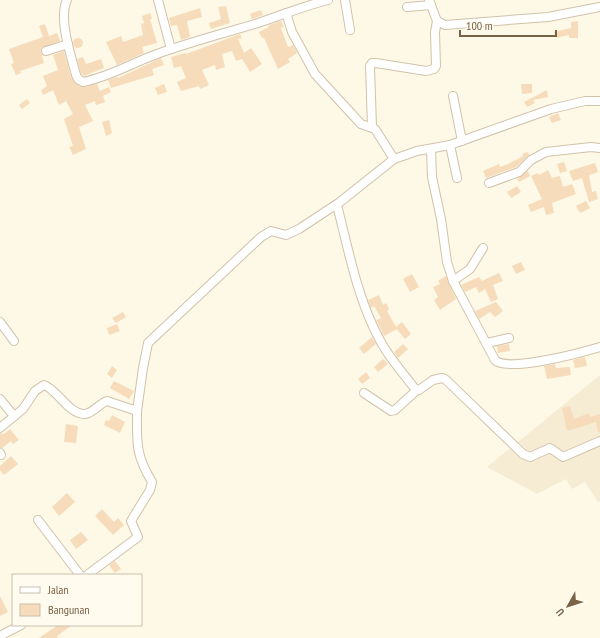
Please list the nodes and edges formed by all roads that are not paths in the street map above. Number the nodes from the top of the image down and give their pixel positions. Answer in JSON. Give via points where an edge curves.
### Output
{"nodes":[{"id":1,"x":67,"y":0,"type":"edge"},
{"id":2,"x":158,"y":0,"type":"edge"},
{"id":3,"x":328,"y":0,"type":"edge"},
{"id":4,"x":346,"y":0,"type":"edge"},
{"id":5,"x":430,"y":3,"type":"edge"},
{"id":6,"x":407,"y":7,"type":"dead end"},
{"id":7,"x":600,"y":7,"type":"edge"},
{"id":8,"x":286,"y":13,"type":"junction"},
{"id":9,"x":437,"y":21,"type":"junction"},
{"id":10,"x":350,"y":30,"type":"dead end"},
{"id":11,"x":68,"y":44,"type":"junction"},
{"id":12,"x":171,"y":49,"type":"junction"},
{"id":13,"x":46,"y":51,"type":"dead end"},
{"id":14,"x":453,"y":96,"type":"dead end"},
{"id":15,"x":600,"y":101,"type":"edge"},
{"id":16,"x":372,"y":127,"type":"junction"},
{"id":17,"x":462,"y":141,"type":"junction"},
{"id":18,"x":450,"y":145,"type":"junction"},
{"id":19,"x":600,"y":148,"type":"edge"},
{"id":20,"x":431,"y":150,"type":"junction"},
{"id":21,"x":394,"y":159,"type":"junction"},
{"id":22,"x":457,"y":178,"type":"dead end"},
{"id":23,"x":489,"y":183,"type":"dead end"},
{"id":24,"x":337,"y":204,"type":"junction"},
{"id":25,"x":483,"y":248,"type":"dead end"},
{"id":26,"x":454,"y":281,"type":"junction"},
{"id":27,"x":0,"y":322,"type":"edge"},
{"id":28,"x":509,"y":338,"type":"dead end"},
{"id":29,"x":14,"y":341,"type":"dead end"},
{"id":30,"x":487,"y":343,"type":"junction"},
{"id":31,"x":600,"y":347,"type":"edge"},
{"id":32,"x":417,"y":390,"type":"junction"},
{"id":33,"x":364,"y":393,"type":"dead end"},
{"id":34,"x":0,"y":400,"type":"edge"},
{"id":35,"x":137,"y":411,"type":"junction"},
{"id":36,"x":14,"y":416,"type":"junction"},
{"id":37,"x":0,"y":428,"type":"edge"},
{"id":38,"x":600,"y":441,"type":"edge"},
{"id":39,"x":38,"y":520,"type":"dead end"},
{"id":40,"x":79,"y":574,"type":"edge"},
{"id":41,"x":88,"y":574,"type":"edge"},
{"id":42,"x":19,"y":626,"type":"edge"},
{"id":43,"x":0,"y":636,"type":"edge"}],
"edges":[{"from":1,"to":11,"type":"street","via":[[64,14]]},
{"from":2,"to":12,"type":"street"},
{"from":3,"to":8,"type":"street"},
{"from":4,"to":10,"type":"street"},
{"from":5,"to":6,"type":"street"},
{"from":5,"to":9,"type":"street"},
{"from":7,"to":9,"type":"street","via":[[474,24],[445,25]]},
{"from":8,"to":12,"type":"street"},
{"from":8,"to":16,"type":"street","via":[[292,32],[319,79],[361,124]]},
{"from":9,"to":16,"type":"street","via":[[434,69],[426,71],[376,63],[370,66]]},
{"from":11,"to":12,"type":"street","via":[[76,75],[83,82],[107,76]]},
{"from":11,"to":13,"type":"street"},
{"from":14,"to":17,"type":"street"},
{"from":15,"to":17,"type":"street","via":[[585,101],[551,109]]},
{"from":16,"to":21,"type":"street"},
{"from":17,"to":18,"type":"street"},
{"from":18,"to":20,"type":"street"},
{"from":18,"to":22,"type":"street"},
{"from":19,"to":23,"type":"street","via":[[585,147],[546,152],[530,160],[519,172]]},
{"from":20,"to":21,"type":"street","via":[[417,151]]},
{"from":20,"to":26,"type":"street","via":[[432,177],[447,262]]},
{"from":21,"to":24,"type":"street"},
{"from":24,"to":32,"type":"street","via":[[357,283],[378,337]]},
{"from":24,"to":35,"type":"street","via":[[287,234],[271,231],[261,237],[152,339],[145,355]]},
{"from":25,"to":26,"type":"street","via":[[470,269]]},
{"from":26,"to":30,"type":"street"},
{"from":27,"to":29,"type":"street"},
{"from":28,"to":30,"type":"street"},
{"from":30,"to":31,"type":"street","via":[[495,360],[502,365],[566,357]]},
{"from":32,"to":33,"type":"street","via":[[391,411]]},
{"from":32,"to":38,"type":"street","via":[[437,378],[445,379],[523,454],[530,457],[550,448],[563,457],[569,456]]},
{"from":34,"to":36,"type":"street"},
{"from":35,"to":36,"type":"street","via":[[106,401],[88,414],[82,413],[64,403],[50,387],[44,385]]},
{"from":35,"to":41,"type":"street","via":[[137,446],[144,469],[152,482],[150,490],[131,521],[138,537]]},
{"from":36,"to":37,"type":"street"},
{"from":39,"to":40,"type":"street"},
{"from":42,"to":43,"type":"street"}]}
